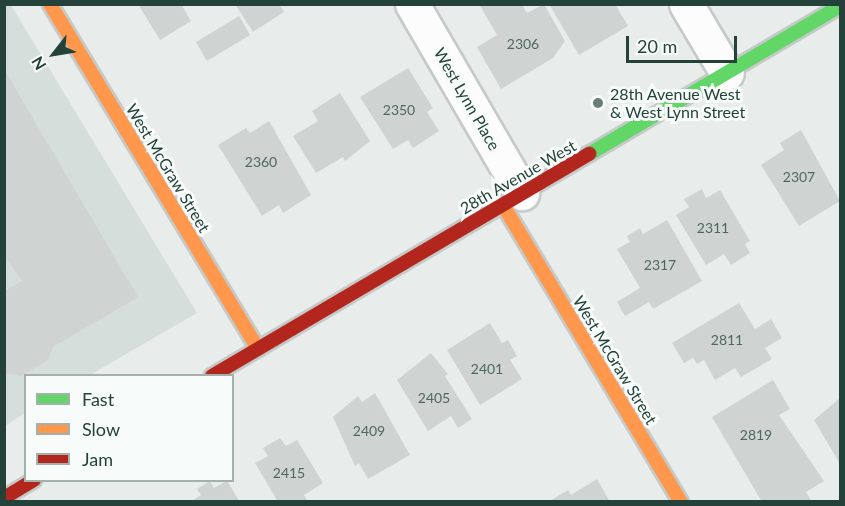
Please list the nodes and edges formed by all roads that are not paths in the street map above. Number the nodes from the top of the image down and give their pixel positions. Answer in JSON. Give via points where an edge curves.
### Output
{"nodes":[{"id":1,"x":50,"y":4,"type":"edge"},
{"id":2,"x":412,"y":4,"type":"edge"},
{"id":3,"x":686,"y":4,"type":"edge"},
{"id":4,"x":840,"y":6,"type":"edge"},
{"id":5,"x":727,"y":73,"type":"junction"},
{"id":6,"x":512,"y":199,"type":"junction"},
{"id":7,"x":258,"y":349,"type":"junction"},
{"id":8,"x":214,"y":374,"type":"edge"},
{"id":9,"x":31,"y":482,"type":"edge"},
{"id":10,"x":4,"y":498,"type":"edge"},
{"id":11,"x":681,"y":501,"type":"edge"}],
"edges":[{"from":1,"to":7,"type":"street","name":"West McGraw Street"},
{"from":2,"to":6,"type":"street","name":"West Lynn Place"},
{"from":3,"to":5,"type":"street"},
{"from":4,"to":5,"type":"street","name":"28th Avenue West"},
{"from":5,"to":6,"type":"street","name":"28th Avenue West"},
{"from":6,"to":7,"type":"street","name":"28th Avenue West"},
{"from":6,"to":11,"type":"street","name":"West McGraw Street"},
{"from":7,"to":8,"type":"street","name":"28th Avenue West"},
{"from":9,"to":10,"type":"street"}]}
